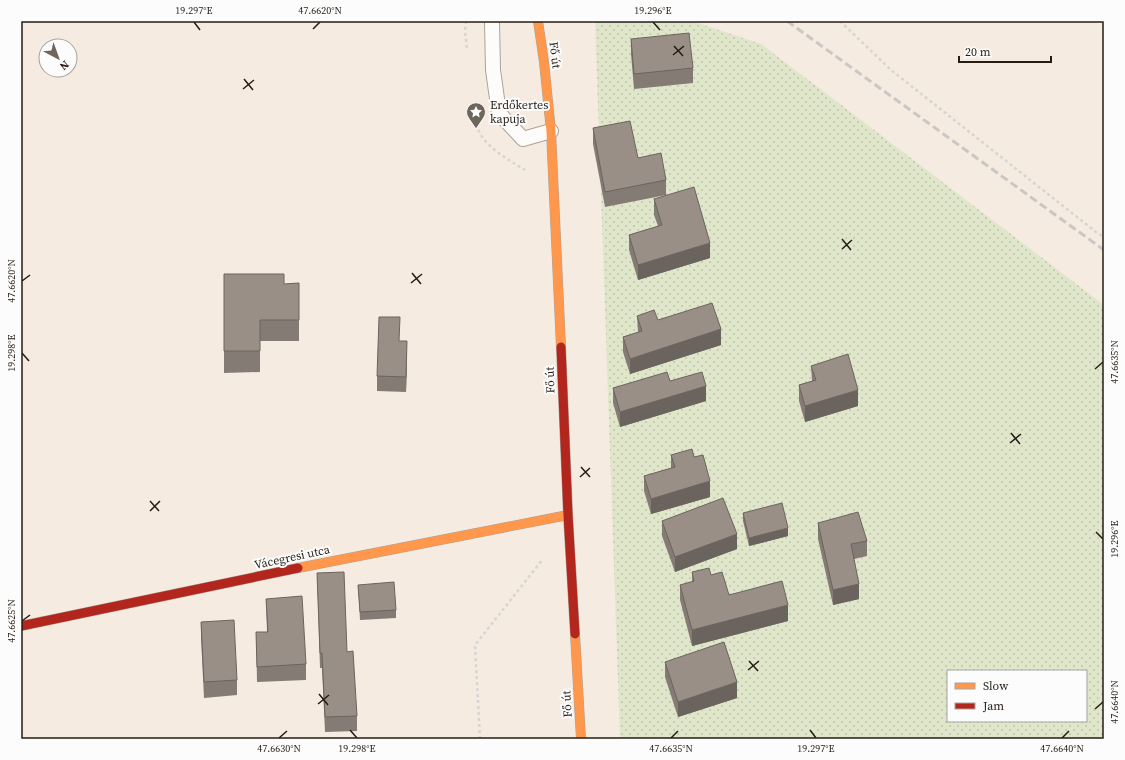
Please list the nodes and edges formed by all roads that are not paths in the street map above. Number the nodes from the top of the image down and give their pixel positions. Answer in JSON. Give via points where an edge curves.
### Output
{"nodes":[{"id":1,"x":492,"y":21,"type":"edge"},
{"id":2,"x":538,"y":21,"type":"edge"},
{"id":3,"x":551,"y":131,"type":"junction"},
{"id":4,"x":568,"y":515,"type":"junction"},
{"id":5,"x":21,"y":626,"type":"edge"},
{"id":6,"x":581,"y":739,"type":"edge"}],
"edges":[{"from":1,"to":3,"type":"lane","via":[[493,70],[499,113],[523,139]]},
{"from":2,"to":3,"type":"main road","name":"Fő út"},
{"from":3,"to":4,"type":"main road","name":"Fő út"},
{"from":4,"to":5,"type":"main road","name":"Vácegresi utca","via":[[346,558]]},
{"from":4,"to":6,"type":"main road","name":"Fő út"}]}
